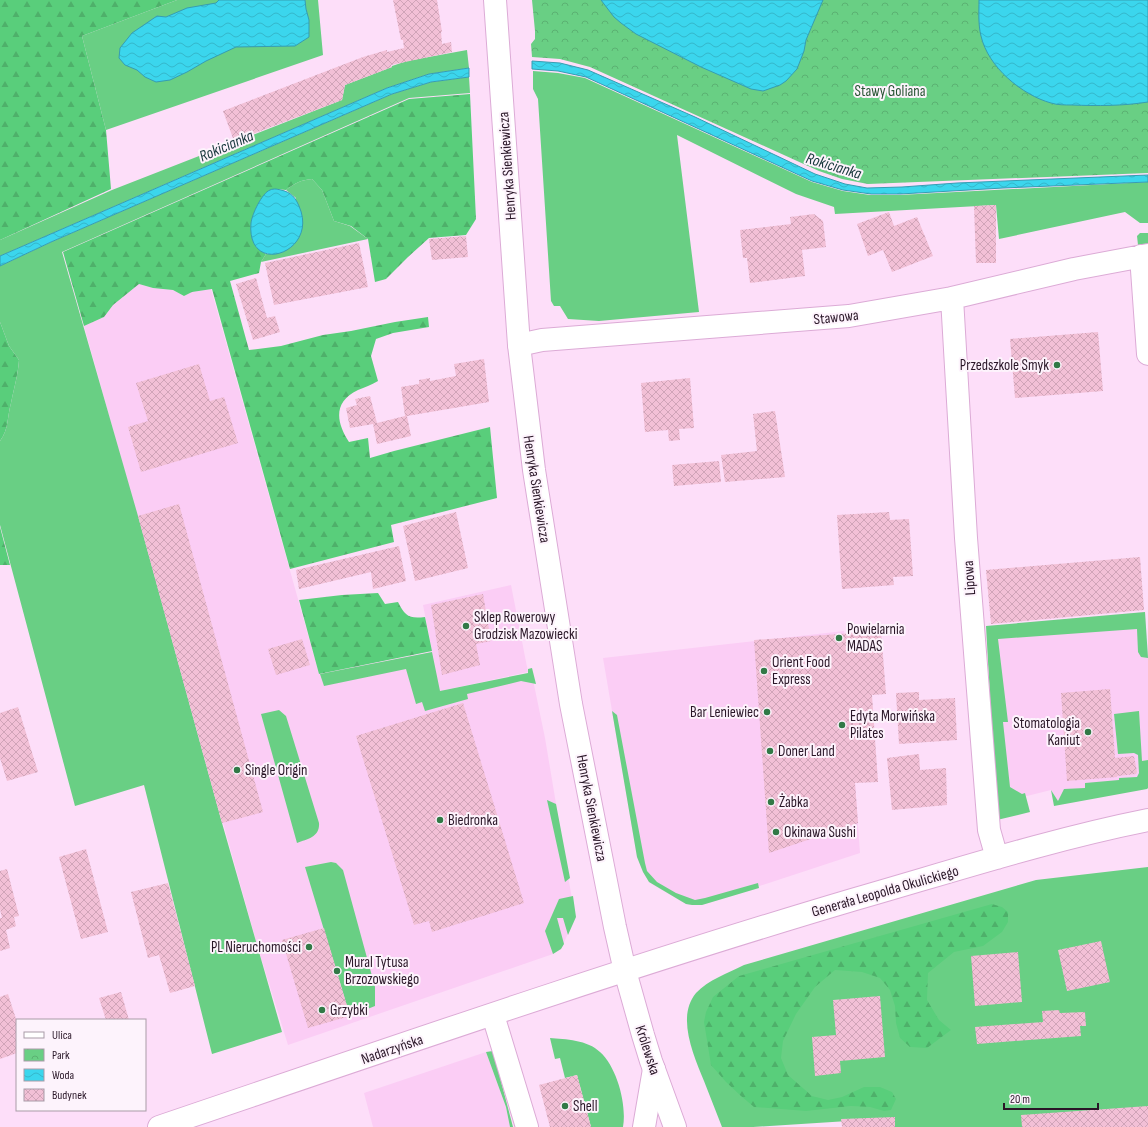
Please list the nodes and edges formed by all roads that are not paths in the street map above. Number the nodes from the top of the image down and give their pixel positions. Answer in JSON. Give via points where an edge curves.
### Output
{"nodes":[{"id":1,"x":495,"y":0,"type":"edge"},
{"id":2,"x":1145,"y":256,"type":"edge"},
{"id":3,"x":952,"y":298,"type":"junction"},
{"id":4,"x":519,"y":345,"type":"junction"},
{"id":5,"x":1148,"y":354,"type":"edge"},
{"id":6,"x":1148,"y":820,"type":"edge"},
{"id":7,"x":997,"y":858,"type":"junction"},
{"id":8,"x":625,"y":972,"type":"junction"},
{"id":9,"x":493,"y":1015,"type":"junction"},
{"id":10,"x":654,"y":1070,"type":"junction"},
{"id":11,"x":159,"y":1127,"type":"edge"},
{"id":12,"x":527,"y":1127,"type":"edge"},
{"id":13,"x":644,"y":1127,"type":"edge"},
{"id":14,"x":675,"y":1127,"type":"edge"}],
"edges":[{"from":1,"to":4,"type":"street","name":"Henryka Sienkiewicza"},
{"from":2,"to":3,"type":"street","name":"Stawowa","via":[[1074,269]]},
{"from":2,"to":5,"type":"street"},
{"from":3,"to":4,"type":"street","name":"Stawowa","via":[[849,316],[542,340]]},
{"from":3,"to":7,"type":"street","name":"Lipowa","via":[[966,538],[989,830]]},
{"from":4,"to":8,"type":"street","name":"Henryka Sienkiewicza","via":[[534,470],[572,704]]},
{"from":6,"to":7,"type":"street","name":"Generała Leopolda Okulickiego"},
{"from":7,"to":8,"type":"street","name":"Generała Leopolda Okulickiego","via":[[734,935]]},
{"from":8,"to":9,"type":"street","name":"Nadarzyńska"},
{"from":8,"to":10,"type":"street","name":"Królewska"},
{"from":9,"to":11,"type":"street","name":"Nadarzyńska"},
{"from":9,"to":12,"type":"street"},
{"from":10,"to":13,"type":"street"},
{"from":10,"to":14,"type":"street","name":"Królewska"}]}
